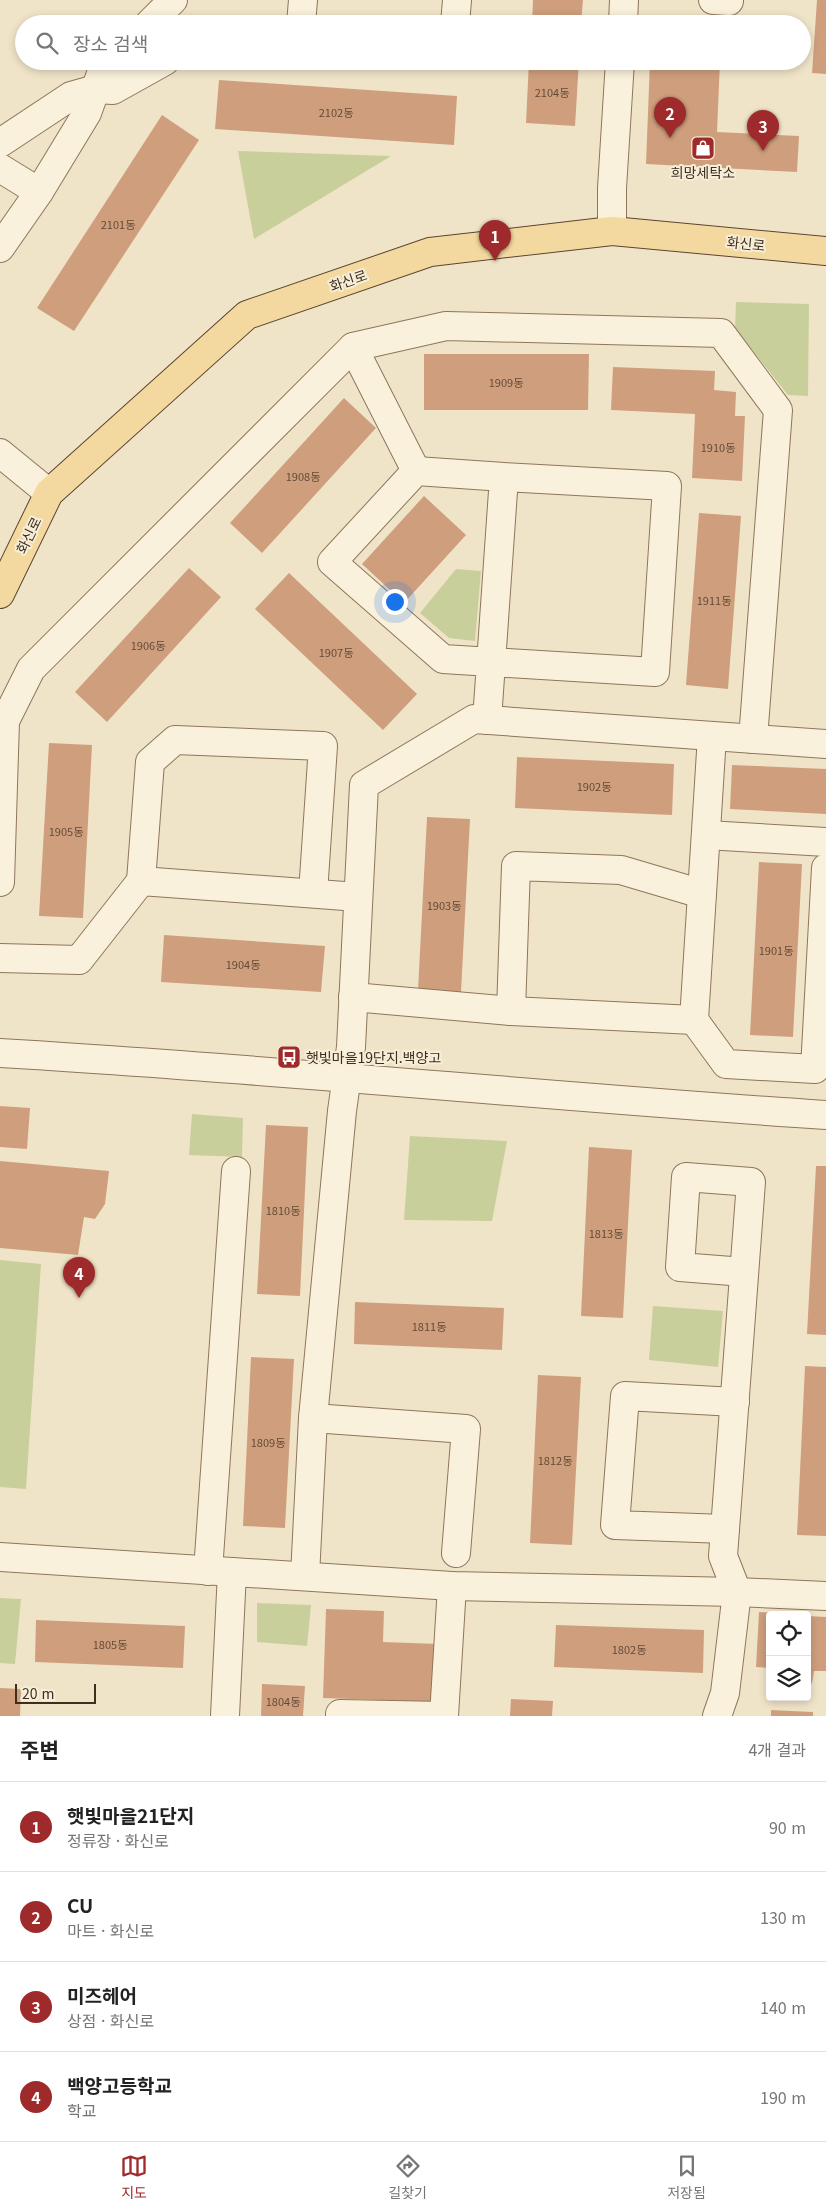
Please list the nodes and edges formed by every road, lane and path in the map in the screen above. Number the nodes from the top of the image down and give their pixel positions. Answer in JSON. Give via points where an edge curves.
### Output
{"nodes":[{"id":1,"x":173,"y":0,"type":"edge"},
{"id":2,"x":303,"y":0,"type":"edge"},
{"id":3,"x":457,"y":0,"type":"edge"},
{"id":4,"x":624,"y":0,"type":"edge"},
{"id":5,"x":158,"y":15,"type":"edge"},
{"id":6,"x":302,"y":15,"type":"edge"},
{"id":7,"x":456,"y":15,"type":"edge"},
{"id":8,"x":623,"y":15,"type":"edge"},
{"id":9,"x":103,"y":70,"type":"edge"},
{"id":10,"x":149,"y":70,"type":"edge"},
{"id":11,"x":619,"y":70,"type":"edge"},
{"id":12,"x":96,"y":89,"type":"junction"},
{"id":13,"x":0,"y":143,"type":"edge"},
{"id":14,"x":0,"y":168,"type":"edge"},
{"id":15,"x":39,"y":192,"type":"junction"},
{"id":16,"x":612,"y":230,"type":"junction"},
{"id":17,"x":0,"y":248,"type":"edge"},
{"id":18,"x":826,"y":251,"type":"edge"},
{"id":19,"x":353,"y":346,"type":"junction"},
{"id":20,"x":0,"y":453,"type":"edge"},
{"id":21,"x":416,"y":471,"type":"junction"},
{"id":22,"x":504,"y":477,"type":"junction"},
{"id":23,"x":49,"y":493,"type":"junction"},
{"id":24,"x":0,"y":594,"type":"edge"},
{"id":25,"x":491,"y":662,"type":"junction"},
{"id":26,"x":487,"y":720,"type":"junction"},
{"id":27,"x":712,"y":736,"type":"junction"},
{"id":28,"x":753,"y":739,"type":"junction"},
{"id":29,"x":826,"y":744,"type":"edge"},
{"id":30,"x":706,"y":835,"type":"junction"},
{"id":31,"x":826,"y":842,"type":"edge"},
{"id":32,"x":826,"y":868,"type":"edge"},
{"id":33,"x":141,"y":881,"type":"junction"},
{"id":34,"x":0,"y":882,"type":"edge"},
{"id":35,"x":313,"y":893,"type":"junction"},
{"id":36,"x":702,"y":894,"type":"junction"},
{"id":37,"x":358,"y":896,"type":"junction"},
{"id":38,"x":0,"y":958,"type":"edge"},
{"id":39,"x":353,"y":997,"type":"junction"},
{"id":40,"x":511,"y":1011,"type":"junction"},
{"id":41,"x":694,"y":1020,"type":"junction"},
{"id":42,"x":0,"y":1053,"type":"edge"},
{"id":43,"x":348,"y":1079,"type":"junction"},
{"id":44,"x":826,"y":1114,"type":"edge"},
{"id":45,"x":236,"y":1171,"type":"dead end"},
{"id":46,"x":744,"y":1272,"type":"dead end"},
{"id":47,"x":735,"y":1402,"type":"junction"},
{"id":48,"x":313,"y":1418,"type":"junction"},
{"id":49,"x":726,"y":1529,"type":"junction"},
{"id":50,"x":456,"y":1553,"type":"dead end"},
{"id":51,"x":0,"y":1557,"type":"edge"},
{"id":52,"x":220,"y":1572,"type":"junction"},
{"id":53,"x":306,"y":1576,"type":"junction"},
{"id":54,"x":452,"y":1586,"type":"junction"},
{"id":55,"x":737,"y":1592,"type":"junction"},
{"id":56,"x":826,"y":1596,"type":"edge"},
{"id":57,"x":225,"y":1716,"type":"edge"},
{"id":58,"x":340,"y":1716,"type":"edge"},
{"id":59,"x":717,"y":1716,"type":"edge"}],
"edges":[{"from":1,"to":5,"type":"street"},
{"from":2,"to":6,"type":"street"},
{"from":3,"to":7,"type":"street"},
{"from":4,"to":8,"type":"street"},
{"from":9,"to":12,"type":"street"},
{"from":10,"to":12,"type":"street","via":[[113,90]]},
{"from":11,"to":16,"type":"street"},
{"from":12,"to":13,"type":"street","via":[[70,96]]},
{"from":12,"to":15,"type":"street","via":[[86,113]]},
{"from":14,"to":15,"type":"street"},
{"from":15,"to":17,"type":"street"},
{"from":16,"to":18,"type":"main road","name":"화신로"},
{"from":16,"to":23,"type":"main road","name":"화신로","via":[[430,252],[247,315]]},
{"from":19,"to":21,"type":"street"},
{"from":19,"to":28,"type":"street","via":[[446,326],[721,333],[778,410]]},
{"from":19,"to":34,"type":"street","via":[[31,669],[5,722]]},
{"from":20,"to":23,"type":"street"},
{"from":21,"to":22,"type":"street"},
{"from":21,"to":25,"type":"street","via":[[332,562],[443,659]]},
{"from":22,"to":25,"type":"street"},
{"from":22,"to":25,"type":"street","via":[[668,486],[656,672]]},
{"from":23,"to":24,"type":"main road","name":"화신로"},
{"from":25,"to":26,"type":"street"},
{"from":26,"to":27,"type":"street"},
{"from":26,"to":37,"type":"street","via":[[474,720],[364,785]]},
{"from":27,"to":28,"type":"street"},
{"from":27,"to":30,"type":"street"},
{"from":28,"to":29,"type":"street"},
{"from":30,"to":31,"type":"street"},
{"from":30,"to":36,"type":"street"},
{"from":32,"to":41,"type":"street","via":[[815,1068],[726,1064]]},
{"from":33,"to":35,"type":"street"},
{"from":33,"to":35,"type":"street","via":[[150,762],[176,740],[323,746]]},
{"from":33,"to":38,"type":"street","via":[[79,960]]},
{"from":35,"to":37,"type":"street"},
{"from":36,"to":40,"type":"street","via":[[621,870],[516,866]]},
{"from":36,"to":41,"type":"street"},
{"from":37,"to":39,"type":"street"},
{"from":39,"to":40,"type":"street"},
{"from":39,"to":43,"type":"street"},
{"from":40,"to":41,"type":"street"},
{"from":42,"to":43,"type":"street","via":[[170,1063]]},
{"from":43,"to":44,"type":"street"},
{"from":43,"to":48,"type":"street","via":[[342,1111]]},
{"from":45,"to":52,"type":"street"},
{"from":46,"to":47,"type":"street"},
{"from":47,"to":49,"type":"street"},
{"from":47,"to":49,"type":"street","via":[[625,1396],[615,1525]]},
{"from":48,"to":50,"type":"street","via":[[466,1429]]},
{"from":48,"to":53,"type":"street"},
{"from":49,"to":55,"type":"street","via":[[723,1556]]},
{"from":51,"to":52,"type":"street"},
{"from":52,"to":53,"type":"street"},
{"from":52,"to":57,"type":"street"},
{"from":53,"to":54,"type":"street"},
{"from":54,"to":55,"type":"street"},
{"from":54,"to":58,"type":"street","via":[[444,1716]]},
{"from":55,"to":56,"type":"street"},
{"from":55,"to":59,"type":"street","via":[[725,1693]]}]}
